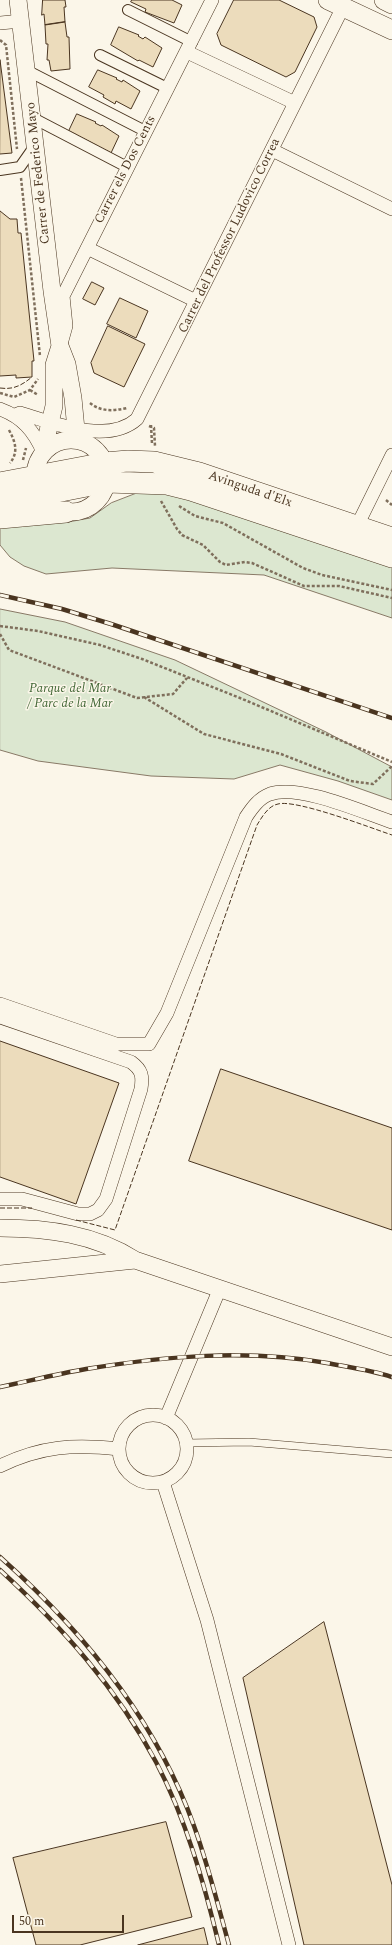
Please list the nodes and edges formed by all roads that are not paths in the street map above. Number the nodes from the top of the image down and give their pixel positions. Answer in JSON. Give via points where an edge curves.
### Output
{"nodes":[{"id":1,"x":18,"y":0,"type":"edge"},
{"id":2,"x":384,"y":0,"type":"edge"},
{"id":3,"x":208,"y":1,"type":"edge"},
{"id":4,"x":335,"y":4,"type":"edge"},
{"id":5,"x":392,"y":4,"type":"edge"},
{"id":6,"x":128,"y":10,"type":"dead end"},
{"id":7,"x":21,"y":21,"type":"junction"},
{"id":8,"x":0,"y":23,"type":"edge"},
{"id":9,"x":392,"y":30,"type":"edge"},
{"id":10,"x":190,"y":47,"type":"junction"},
{"id":11,"x":100,"y":55,"type":"dead end"},
{"id":12,"x":28,"y":72,"type":"junction"},
{"id":13,"x":167,"y":88,"type":"junction"},
{"id":14,"x":295,"y":103,"type":"junction"},
{"id":15,"x":33,"y":118,"type":"junction"},
{"id":16,"x":145,"y":131,"type":"junction"},
{"id":17,"x":34,"y":147,"type":"junction"},
{"id":18,"x":272,"y":150,"type":"junction"},
{"id":19,"x":127,"y":167,"type":"junction"},
{"id":20,"x":0,"y":170,"type":"edge"},
{"id":21,"x":392,"y":209,"type":"edge"},
{"id":22,"x":87,"y":248,"type":"junction"},
{"id":23,"x":196,"y":302,"type":"junction"},
{"id":24,"x":60,"y":346,"type":"junction"},
{"id":25,"x":0,"y":409,"type":"edge"},
{"id":26,"x":15,"y":415,"type":"junction"},
{"id":27,"x":51,"y":422,"type":"junction"},
{"id":28,"x":82,"y":433,"type":"junction"},
{"id":29,"x":43,"y":452,"type":"junction"},
{"id":30,"x":392,"y":455,"type":"edge"},
{"id":31,"x":106,"y":473,"type":"junction"},
{"id":32,"x":4,"y":475,"type":"edge"},
{"id":33,"x":37,"y":486,"type":"junction"},
{"id":34,"x":0,"y":503,"type":"edge"},
{"id":35,"x":66,"y":512,"type":"junction"},
{"id":36,"x":0,"y":518,"type":"edge"},
{"id":37,"x":357,"y":526,"type":"junction"},
{"id":38,"x":392,"y":538,"type":"edge"},
{"id":39,"x":392,"y":557,"type":"edge"},
{"id":40,"x":392,"y":822,"type":"edge"},
{"id":41,"x":0,"y":1004,"type":"edge"},
{"id":42,"x":0,"y":1017,"type":"edge"},
{"id":43,"x":0,"y":1199,"type":"edge"},
{"id":44,"x":0,"y":1228,"type":"edge"},
{"id":45,"x":135,"y":1260,"type":"junction"},
{"id":46,"x":0,"y":1274,"type":"edge"},
{"id":47,"x":220,"y":1288,"type":"junction"},
{"id":48,"x":392,"y":1347,"type":"edge"},
{"id":49,"x":166,"y":1418,"type":"junction"},
{"id":50,"x":186,"y":1443,"type":"junction"},
{"id":51,"x":119,"y":1449,"type":"junction"},
{"id":52,"x":392,"y":1454,"type":"edge"},
{"id":53,"x":0,"y":1466,"type":"edge"},
{"id":54,"x":163,"y":1482,"type":"junction"},
{"id":55,"x":289,"y":1945,"type":"edge"}],
"edges":[{"from":1,"to":7,"type":"street","name":"Carrer de Federico Mayo"},
{"from":2,"to":5,"type":"main road"},
{"from":3,"to":10,"type":"street","name":"Carrer els Dos Cents"},
{"from":4,"to":9,"type":"main road"},
{"from":4,"to":14,"type":"street","name":"Carrer del Professor Ludovico Correa"},
{"from":6,"to":10,"type":"street"},
{"from":7,"to":8,"type":"street"},
{"from":7,"to":12,"type":"street","name":"Carrer de Federico Mayo"},
{"from":10,"to":13,"type":"street","name":"Carrer els Dos Cents"},
{"from":10,"to":14,"type":"street"},
{"from":11,"to":13,"type":"street"},
{"from":12,"to":15,"type":"street","name":"Carrer de Federico Mayo"},
{"from":12,"to":16,"type":"street"},
{"from":13,"to":16,"type":"street","name":"Carrer els Dos Cents"},
{"from":14,"to":18,"type":"street","name":"Carrer del Professor Ludovico Correa"},
{"from":15,"to":17,"type":"street","name":"Carrer de Federico Mayo"},
{"from":15,"to":19,"type":"street"},
{"from":16,"to":19,"type":"street","name":"Carrer els Dos Cents"},
{"from":17,"to":20,"type":"street","via":[[20,168]]},
{"from":17,"to":24,"type":"street","name":"Carrer de Federico Mayo"},
{"from":18,"to":21,"type":"street"},
{"from":18,"to":23,"type":"street","name":"Carrer del Professor Ludovico Correa"},
{"from":19,"to":22,"type":"street","name":"Carrer els Dos Cents"},
{"from":22,"to":23,"type":"street"},
{"from":22,"to":24,"type":"street","name":"Carrer els Dos Cents","via":[[63,296],[66,326]]},
{"from":23,"to":28,"type":"street","name":"Carrer del Professor Ludovico Correa","via":[[137,419],[121,429]]},
{"from":24,"to":27,"type":"street","name":"Carrer de Federico Mayo","via":[[54,365],[55,398]]},
{"from":24,"to":28,"type":"street","name":"Carrer de Federico Mayo","via":[[67,364]]},
{"from":25,"to":26,"type":"street"},
{"from":26,"to":27,"type":"street","name":"Carrer del Professor Ludovico Correa","via":[[20,413]]},
{"from":26,"to":29,"type":"street","via":[[31,430]]},
{"from":27,"to":28,"type":"street","name":"Carrer del Professor Ludovico Correa"},
{"from":27,"to":29,"type":"street","name":"Carrer de Federico Mayo"},
{"from":28,"to":29,"type":"street","via":[[58,442]]},
{"from":28,"to":31,"type":"street","via":[[89,444],[99,452]]},
{"from":29,"to":33,"type":"street","via":[[36,465]]},
{"from":30,"to":37,"type":"street"},
{"from":31,"to":33,"type":"main road","name":"Avinguda d'Elx"},
{"from":31,"to":35,"type":"street","via":[[102,495],[93,505],[75,512]]},
{"from":31,"to":37,"type":"main road","name":"Avinguda d'Elx","via":[[128,461],[175,466]]},
{"from":31,"to":39,"type":"main road","name":"Avinguda d'Elx","via":[[191,490]]},
{"from":32,"to":33,"type":"main road","name":"Avinguda d'Elx"},
{"from":33,"to":34,"type":"main road","name":"Avinguda d'Elx"},
{"from":33,"to":35,"type":"street","via":[[51,506]]},
{"from":35,"to":36,"type":"main road"},
{"from":37,"to":38,"type":"main road","name":"Avinguda d'Elx"},
{"from":40,"to":41,"type":"street","via":[[304,792],[287,791],[270,795],[256,804],[246,817],[168,1014],[148,1044],[116,1044]]},
{"from":42,"to":43,"type":"street","via":[[131,1062],[138,1067],[143,1076],[106,1199],[98,1210],[90,1214],[78,1214],[22,1199]]},
{"from":44,"to":45,"type":"street","via":[[58,1232],[92,1240],[120,1250]]},
{"from":45,"to":46,"type":"street"},
{"from":45,"to":47,"type":"street"},
{"from":47,"to":48,"type":"street"},
{"from":47,"to":49,"type":"street"},
{"from":49,"to":50,"type":"street","via":[[182,1432]]},
{"from":49,"to":51,"type":"street","via":[[144,1416],[134,1421],[126,1428]]},
{"from":50,"to":52,"type":"lane","via":[[250,1442]]},
{"from":50,"to":54,"type":"street","via":[[187,1453],[182,1467]]},
{"from":51,"to":53,"type":"street","via":[[67,1446],[42,1450]]},
{"from":51,"to":54,"type":"street","via":[[125,1469],[133,1476],[142,1481]]},
{"from":54,"to":55,"type":"street","via":[[207,1620]]}]}
